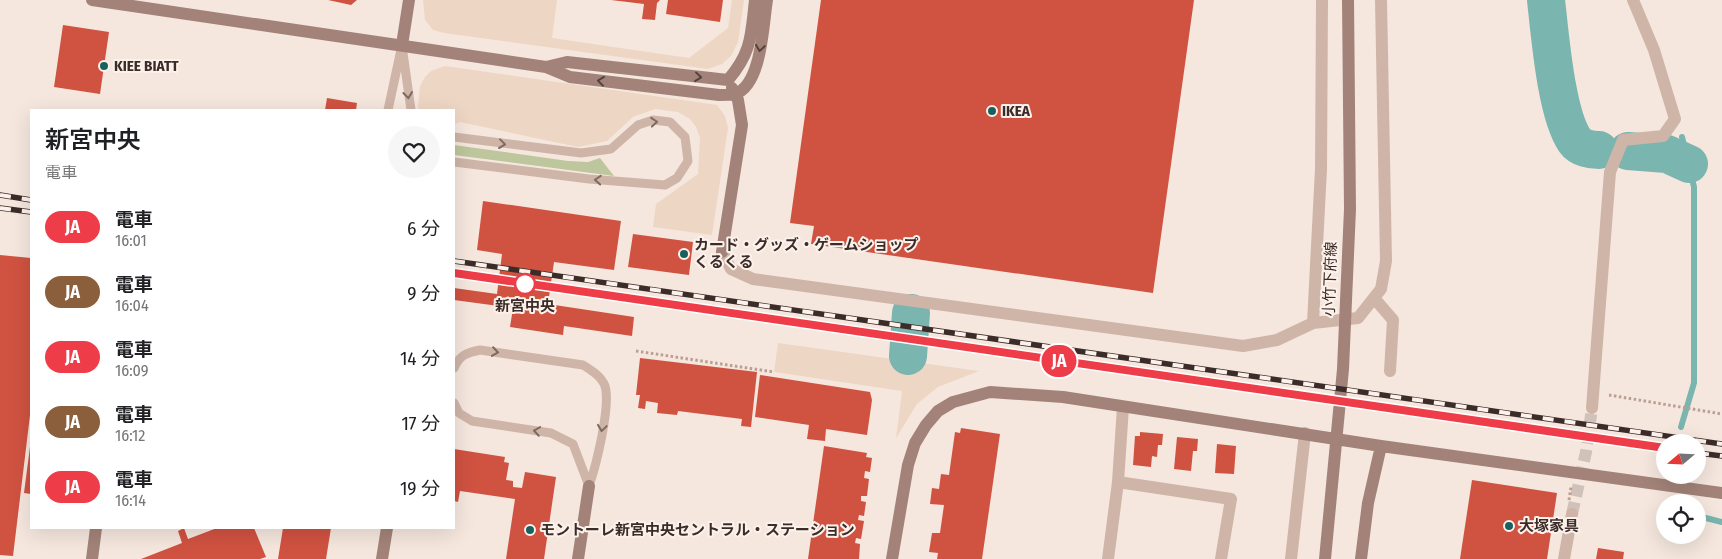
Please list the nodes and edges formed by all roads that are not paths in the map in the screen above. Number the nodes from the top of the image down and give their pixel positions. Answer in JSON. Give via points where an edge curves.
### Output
{"nodes":[{"id":1,"x":92,"y":0,"type":"edge"},
{"id":2,"x":408,"y":0,"type":"edge"},
{"id":3,"x":755,"y":0,"type":"edge"},
{"id":4,"x":767,"y":0,"type":"edge"},
{"id":5,"x":1322,"y":0,"type":"edge"},
{"id":6,"x":1348,"y":0,"type":"edge"},
{"id":7,"x":1381,"y":0,"type":"edge"},
{"id":8,"x":1633,"y":0,"type":"edge"},
{"id":9,"x":402,"y":45,"type":"junction"},
{"id":10,"x":546,"y":67,"type":"junction"},
{"id":11,"x":728,"y":80,"type":"junction"},
{"id":12,"x":736,"y":94,"type":"junction"},
{"id":13,"x":388,"y":109,"type":"edge"},
{"id":14,"x":411,"y":109,"type":"edge"},
{"id":15,"x":455,"y":138,"type":"edge"},
{"id":16,"x":455,"y":162,"type":"edge"},
{"id":17,"x":1374,"y":298,"type":"junction"},
{"id":18,"x":1313,"y":323,"type":"junction"},
{"id":19,"x":455,"y":366,"type":"edge"},
{"id":20,"x":1390,"y":371,"type":"dead end"},
{"id":21,"x":455,"y":405,"type":"edge"},
{"id":22,"x":1123,"y":407,"type":"junction"},
{"id":23,"x":1592,"y":408,"type":"tunnel mouth"},
{"id":24,"x":1305,"y":432,"type":"junction"},
{"id":25,"x":1381,"y":446,"type":"junction"},
{"id":26,"x":1118,"y":482,"type":"junction"},
{"id":27,"x":590,"y":486,"type":"junction"},
{"id":28,"x":1722,"y":493,"type":"edge"},
{"id":29,"x":1572,"y":514,"type":"tunnel mouth"},
{"id":30,"x":96,"y":529,"type":"edge"},
{"id":31,"x":387,"y":529,"type":"edge"},
{"id":32,"x":92,"y":559,"type":"edge"},
{"id":33,"x":382,"y":559,"type":"edge"},
{"id":34,"x":578,"y":559,"type":"edge"},
{"id":35,"x":892,"y":559,"type":"edge"},
{"id":36,"x":1108,"y":559,"type":"edge"},
{"id":37,"x":1221,"y":559,"type":"edge"},
{"id":38,"x":1291,"y":559,"type":"edge"},
{"id":39,"x":1325,"y":559,"type":"edge"},
{"id":40,"x":1361,"y":559,"type":"edge"},
{"id":41,"x":1564,"y":559,"type":"edge"}],
"edges":[{"from":1,"to":9,"type":"street"},
{"from":2,"to":9,"type":"street"},
{"from":3,"to":11,"type":"street","via":[[749,49],[740,67]]},
{"from":4,"to":12,"type":"street","one_way":true,"via":[[758,63],[748,83]]},
{"from":5,"to":18,"type":"street","via":[[1321,169]]},
{"from":6,"to":39,"type":"street","name":"小竹下府線","via":[[1349,218],[1343,369]]},
{"from":7,"to":17,"type":"street","via":[[1386,260],[1381,289]]},
{"from":8,"to":23,"type":"street","via":[[1654,50],[1675,119],[1663,136],[1623,140],[1610,172]]},
{"from":9,"to":10,"type":"street"},
{"from":9,"to":13,"type":"lane"},
{"from":9,"to":14,"type":"lane","one_way":true},
{"from":10,"to":11,"type":"street","one_way":true,"via":[[567,62]]},
{"from":12,"to":10,"type":"street","one_way":true,"via":[[719,95],[570,77]]},
{"from":11,"to":12,"type":"street"},
{"from":12,"to":18,"type":"street","via":[[742,125],[722,252],[731,269],[753,279],[1243,346],[1277,340]]},
{"from":15,"to":16,"type":"lane","one_way":true,"via":[[581,154],[611,149],[638,125],[653,120],[670,122],[685,137],[688,161],[677,178],[665,185],[589,180]]},
{"from":17,"to":18,"type":"street","via":[[1358,318]]},
{"from":17,"to":20,"type":"street","via":[[1393,320]]},
{"from":19,"to":27,"type":"lane","one_way":true,"via":[[459,357],[480,350],[583,365],[595,372],[604,386],[606,399],[597,464]]},
{"from":27,"to":21,"type":"lane","one_way":true,"via":[[574,444],[551,433],[472,421],[459,413]]},
{"from":22,"to":24,"type":"street"},
{"from":22,"to":26,"type":"street"},
{"from":22,"to":35,"type":"street","via":[[1063,397],[990,392],[953,402],[938,412],[915,443],[908,464]]},
{"from":24,"to":25,"type":"street"},
{"from":24,"to":38,"type":"street"},
{"from":25,"to":28,"type":"street"},
{"from":25,"to":40,"type":"street","via":[[1368,503]]},
{"from":26,"to":36,"type":"street"},
{"from":26,"to":37,"type":"street","via":[[1231,499]]},
{"from":27,"to":34,"type":"street"},
{"from":29,"to":41,"type":"street"},
{"from":30,"to":32,"type":"street"},
{"from":31,"to":33,"type":"street"}]}
